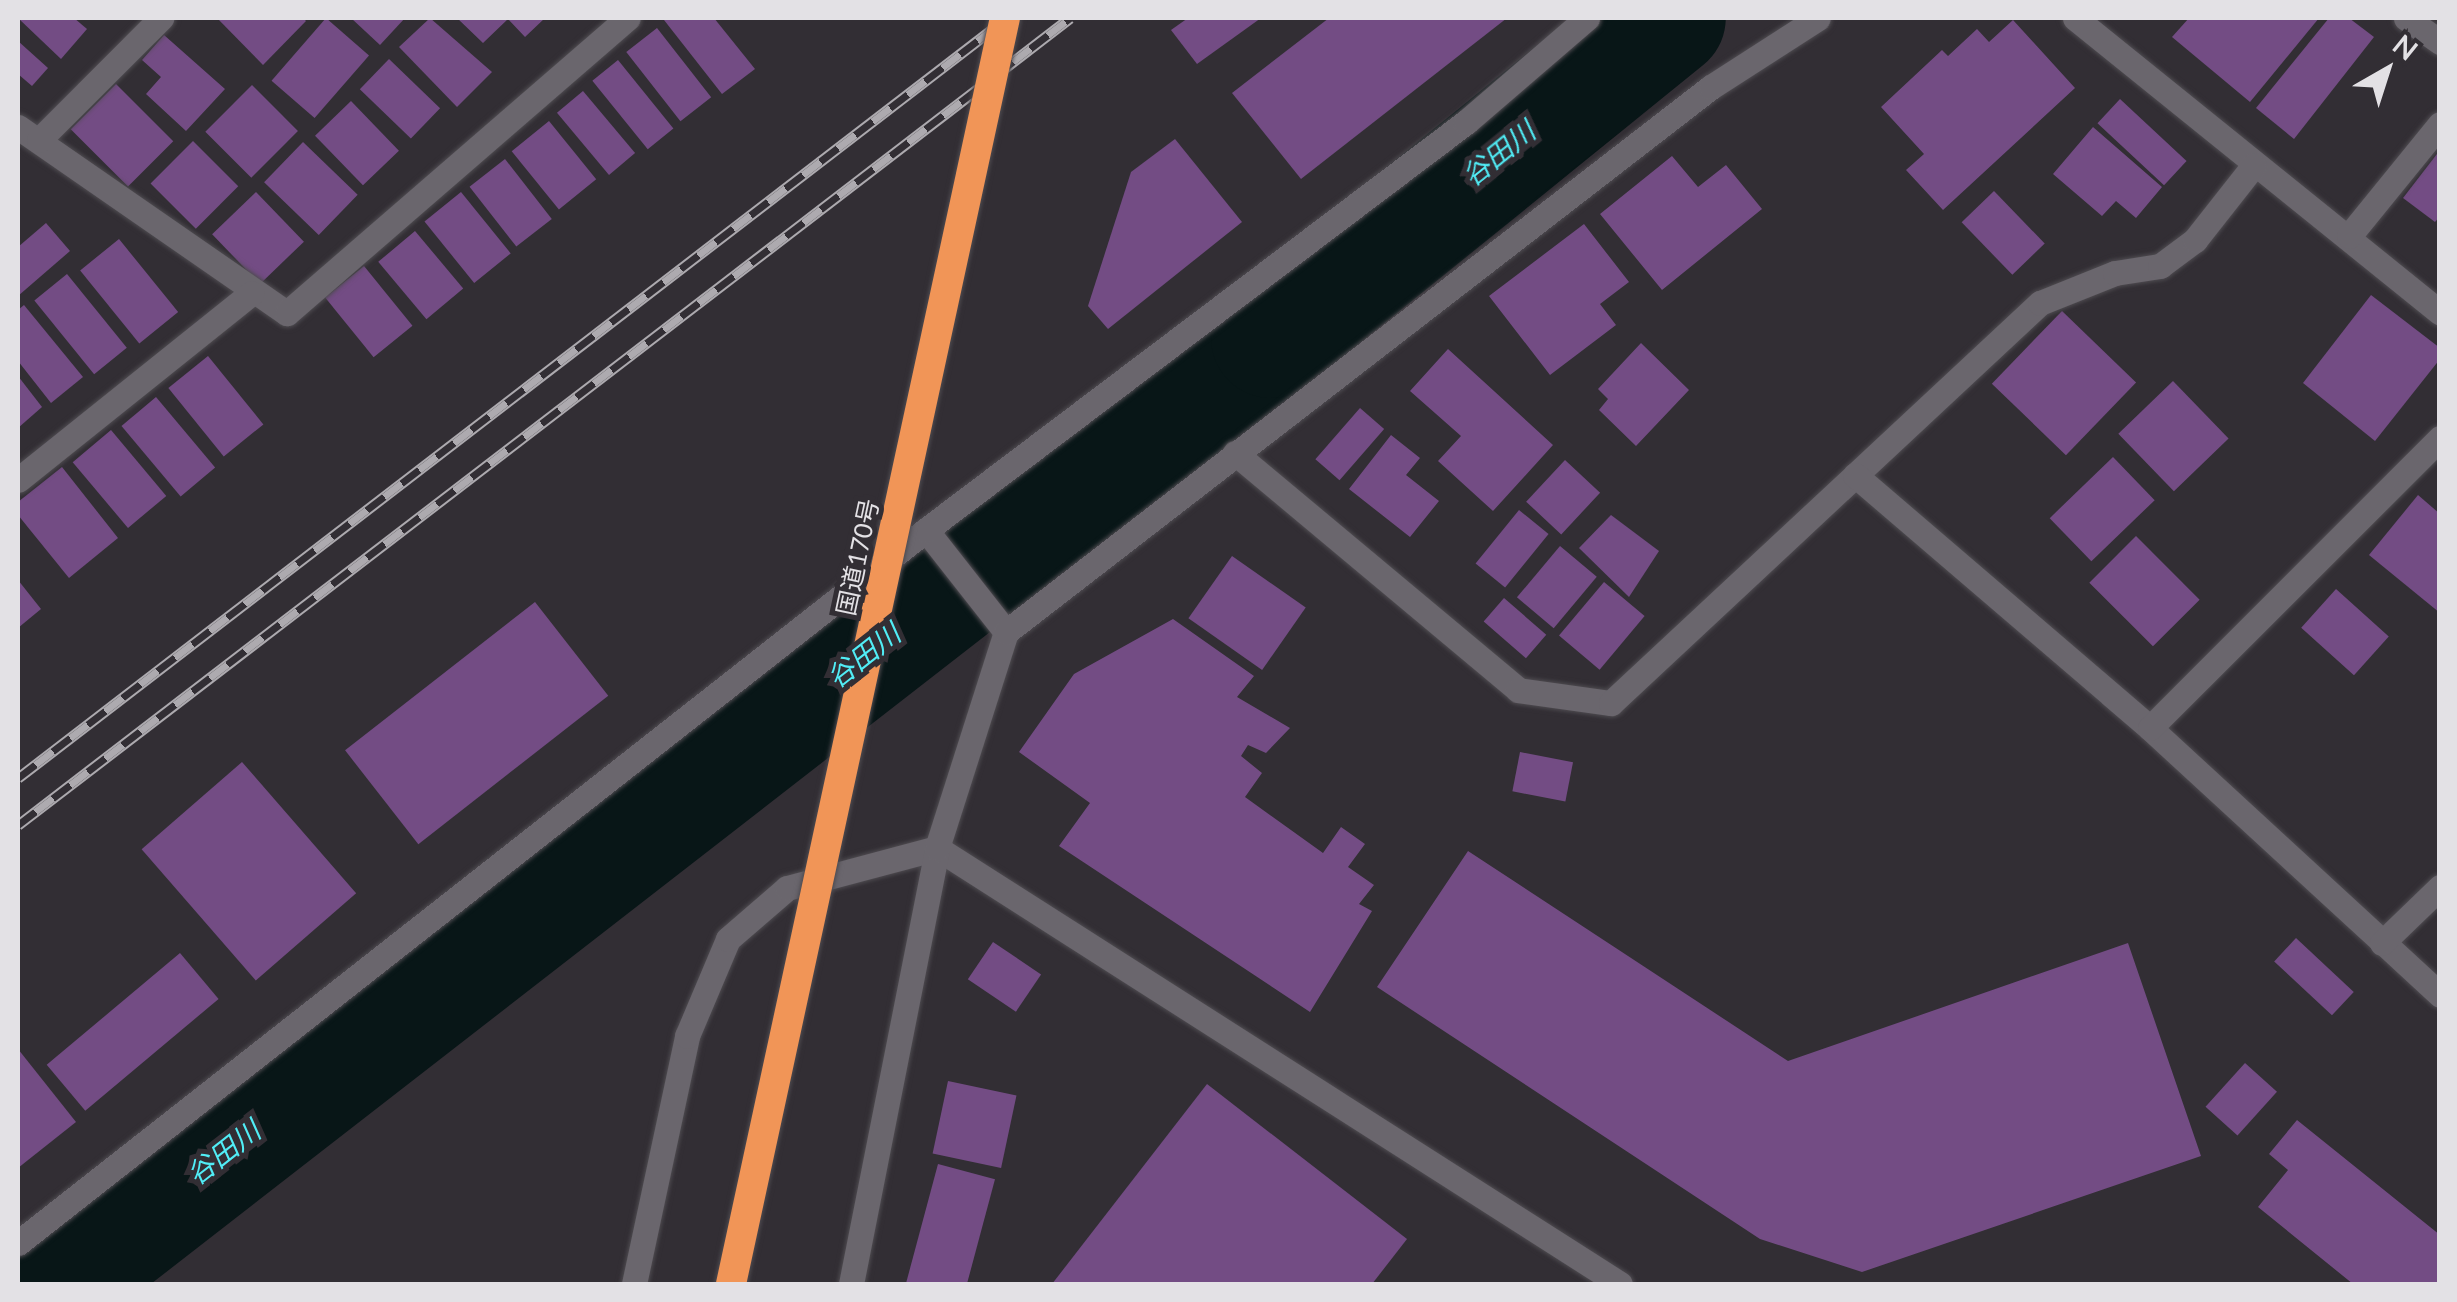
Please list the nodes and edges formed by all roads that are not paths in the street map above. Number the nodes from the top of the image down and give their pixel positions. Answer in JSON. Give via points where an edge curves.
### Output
{"nodes":[{"id":1,"x":161,"y":18,"type":"edge"},
{"id":2,"x":628,"y":18,"type":"edge"},
{"id":3,"x":1005,"y":18,"type":"edge"},
{"id":4,"x":1586,"y":18,"type":"edge"},
{"id":5,"x":1818,"y":18,"type":"edge"},
{"id":6,"x":2074,"y":18,"type":"edge"},
{"id":7,"x":2406,"y":18,"type":"edge"},
{"id":8,"x":2440,"y":42,"type":"edge"},
{"id":9,"x":2440,"y":124,"type":"edge"},
{"id":10,"x":28,"y":133,"type":"edge"},
{"id":11,"x":2254,"y":166,"type":"junction"},
{"id":12,"x":2348,"y":236,"type":"junction"},
{"id":13,"x":252,"y":293,"type":"junction"},
{"id":14,"x":2440,"y":312,"type":"edge"},
{"id":15,"x":2440,"y":438,"type":"edge"},
{"id":16,"x":1234,"y":453,"type":"junction"},
{"id":17,"x":1855,"y":475,"type":"junction"},
{"id":18,"x":18,"y":480,"type":"edge"},
{"id":19,"x":926,"y":530,"type":"junction"},
{"id":20,"x":1006,"y":632,"type":"junction"},
{"id":21,"x":2150,"y":728,"type":"junction"},
{"id":22,"x":937,"y":848,"type":"junction"},
{"id":23,"x":2440,"y":887,"type":"edge"},
{"id":24,"x":2382,"y":942,"type":"junction"},
{"id":25,"x":2440,"y":995,"type":"edge"},
{"id":26,"x":18,"y":1244,"type":"edge"},
{"id":27,"x":634,"y":1284,"type":"edge"},
{"id":28,"x":730,"y":1284,"type":"edge"},
{"id":29,"x":851,"y":1284,"type":"edge"},
{"id":30,"x":1620,"y":1284,"type":"edge"}],
"edges":[{"from":1,"to":10,"type":"street"},
{"from":2,"to":13,"type":"street","via":[[287,313]]},
{"from":3,"to":28,"type":"highway","name":"国道170号","bridge":true},
{"from":4,"to":19,"type":"street","via":[[1466,122]]},
{"from":5,"to":16,"type":"street","via":[[1711,86]]},
{"from":6,"to":11,"type":"street"},
{"from":7,"to":8,"type":"street"},
{"from":9,"to":12,"type":"street"},
{"from":10,"to":13,"type":"street"},
{"from":11,"to":12,"type":"street"},
{"from":11,"to":17,"type":"street","via":[[2195,240],[2160,266],[2115,273],[2040,302]]},
{"from":12,"to":14,"type":"street"},
{"from":13,"to":18,"type":"street"},
{"from":15,"to":21,"type":"street"},
{"from":16,"to":17,"type":"street","via":[[1518,690],[1576,704],[1610,703]]},
{"from":16,"to":20,"type":"street"},
{"from":17,"to":21,"type":"street"},
{"from":19,"to":20,"type":"street"},
{"from":19,"to":26,"type":"street"},
{"from":20,"to":22,"type":"street"},
{"from":21,"to":24,"type":"street"},
{"from":22,"to":27,"type":"street","via":[[787,888],[728,939],[687,1036]]},
{"from":22,"to":29,"type":"street"},
{"from":22,"to":30,"type":"street"},
{"from":23,"to":24,"type":"street"},
{"from":24,"to":25,"type":"street"}]}
